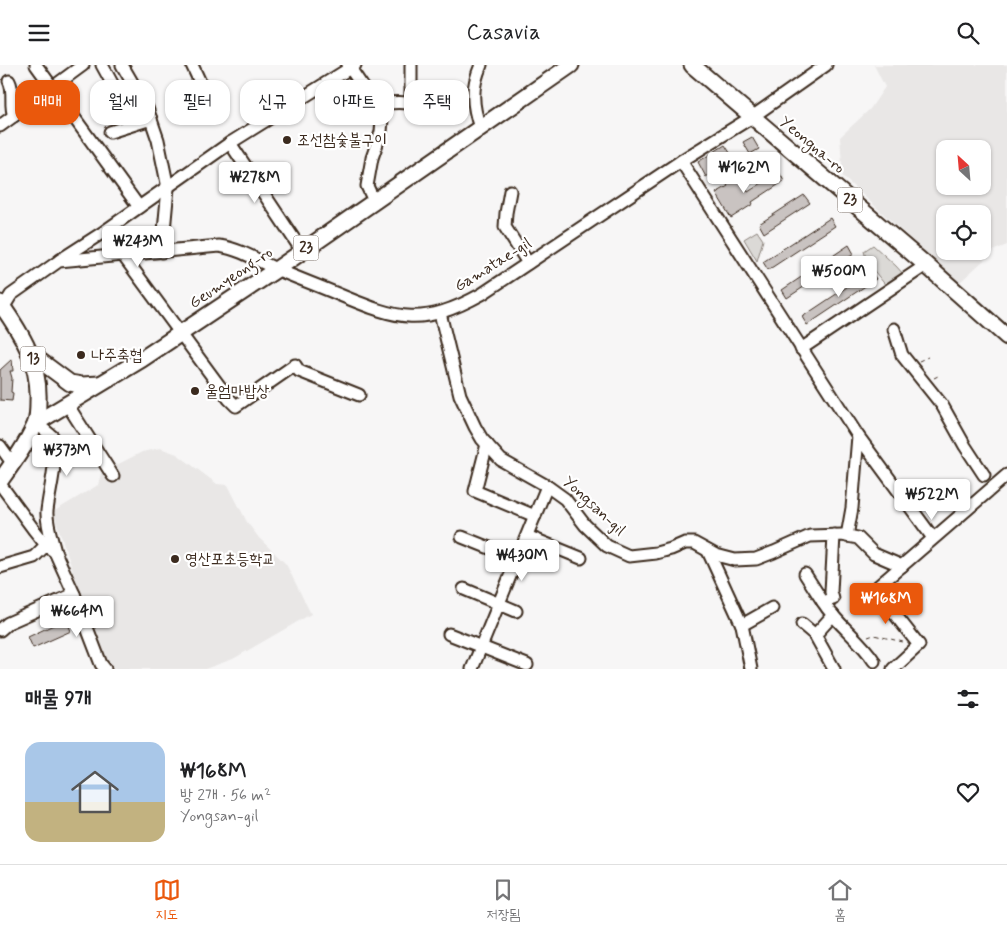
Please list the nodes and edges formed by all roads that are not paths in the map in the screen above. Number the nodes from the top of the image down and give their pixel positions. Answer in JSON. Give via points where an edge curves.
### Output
{"nodes":[{"id":1,"x":36,"y":65,"type":"edge"},
{"id":2,"x":83,"y":65,"type":"edge"},
{"id":3,"x":102,"y":65,"type":"edge"},
{"id":4,"x":122,"y":65,"type":"edge"},
{"id":5,"x":192,"y":65,"type":"edge"},
{"id":6,"x":411,"y":65,"type":"edge"},
{"id":7,"x":481,"y":65,"type":"edge"},
{"id":8,"x":571,"y":65,"type":"edge"},
{"id":9,"x":692,"y":65,"type":"edge"},
{"id":10,"x":826,"y":65,"type":"edge"},
{"id":11,"x":351,"y":66,"type":"edge"},
{"id":12,"x":48,"y":80,"type":"edge"},
{"id":13,"x":63,"y":80,"type":"edge"},
{"id":14,"x":131,"y":80,"type":"edge"},
{"id":15,"x":199,"y":80,"type":"edge"},
{"id":16,"x":360,"y":80,"type":"edge"},
{"id":17,"x":411,"y":80,"type":"edge"},
{"id":18,"x":9,"y":81,"type":"dead end"},
{"id":19,"x":14,"y":116,"type":"joint"},
{"id":20,"x":752,"y":117,"type":"junction"},
{"id":21,"x":80,"y":125,"type":"edge"},
{"id":22,"x":131,"y":125,"type":"edge"},
{"id":23,"x":152,"y":125,"type":"edge"},
{"id":24,"x":382,"y":125,"type":"edge"},
{"id":25,"x":0,"y":126,"type":"edge"},
{"id":26,"x":128,"y":126,"type":"junction"},
{"id":27,"x":480,"y":128,"type":"junction"},
{"id":28,"x":110,"y":132,"type":"dead end"},
{"id":29,"x":230,"y":143,"type":"junction"},
{"id":30,"x":681,"y":161,"type":"junction"},
{"id":31,"x":168,"y":188,"type":"junction"},
{"id":32,"x":510,"y":191,"type":"dead end"},
{"id":33,"x":374,"y":201,"type":"junction"},
{"id":34,"x":139,"y":207,"type":"junction"},
{"id":35,"x":105,"y":231,"type":"junction"},
{"id":36,"x":302,"y":251,"type":"junction"},
{"id":37,"x":162,"y":252,"type":"junction"},
{"id":38,"x":123,"y":256,"type":"junction"},
{"id":39,"x":59,"y":261,"type":"junction"},
{"id":40,"x":528,"y":263,"type":"junction"},
{"id":41,"x":926,"y":265,"type":"junction"},
{"id":42,"x":277,"y":269,"type":"junction"},
{"id":43,"x":1,"y":307,"type":"edge"},
{"id":44,"x":440,"y":313,"type":"junction"},
{"id":45,"x":894,"y":329,"type":"dead end"},
{"id":46,"x":181,"y":333,"type":"junction"},
{"id":47,"x":1007,"y":337,"type":"edge"},
{"id":48,"x":802,"y":349,"type":"junction"},
{"id":49,"x":31,"y":355,"type":"junction"},
{"id":50,"x":101,"y":383,"type":"junction"},
{"id":51,"x":359,"y":395,"type":"dead end"},
{"id":52,"x":67,"y":404,"type":"junction"},
{"id":53,"x":36,"y":423,"type":"junction"},
{"id":54,"x":858,"y":436,"type":"junction"},
{"id":55,"x":486,"y":444,"type":"junction"},
{"id":56,"x":0,"y":446,"type":"edge"},
{"id":57,"x":13,"y":464,"type":"junction"},
{"id":58,"x":984,"y":475,"type":"dead end"},
{"id":59,"x":1007,"y":475,"type":"edge"},
{"id":60,"x":113,"y":476,"type":"dead end"},
{"id":61,"x":0,"y":482,"type":"edge"},
{"id":62,"x":547,"y":486,"type":"junction"},
{"id":63,"x":535,"y":516,"type":"junction"},
{"id":64,"x":834,"y":535,"type":"junction"},
{"id":65,"x":847,"y":536,"type":"junction"},
{"id":66,"x":462,"y":537,"type":"dead end"},
{"id":67,"x":527,"y":537,"type":"junction"},
{"id":68,"x":933,"y":538,"type":"junction"},
{"id":69,"x":46,"y":545,"type":"junction"},
{"id":70,"x":708,"y":551,"type":"junction"},
{"id":71,"x":55,"y":552,"type":"junction"},
{"id":72,"x":581,"y":558,"type":"dead end"},
{"id":73,"x":517,"y":559,"type":"junction"},
{"id":74,"x":902,"y":566,"type":"junction"},
{"id":75,"x":0,"y":567,"type":"edge"},
{"id":76,"x":805,"y":573,"type":"dead end"},
{"id":77,"x":464,"y":589,"type":"dead end"},
{"id":78,"x":74,"y":594,"type":"junction"},
{"id":79,"x":823,"y":602,"type":"junction"},
{"id":80,"x":499,"y":604,"type":"junction"},
{"id":81,"x":772,"y":608,"type":"dead end"},
{"id":82,"x":516,"y":611,"type":"dead end"},
{"id":83,"x":833,"y":615,"type":"junction"},
{"id":84,"x":802,"y":624,"type":"dead end"},
{"id":85,"x":742,"y":625,"type":"junction"},
{"id":86,"x":0,"y":630,"type":"edge"},
{"id":87,"x":449,"y":634,"type":"dead end"},
{"id":88,"x":814,"y":635,"type":"junction"},
{"id":89,"x":481,"y":647,"type":"junction"},
{"id":90,"x":874,"y":661,"type":"dead end"},
{"id":91,"x":527,"y":665,"type":"dead end"},
{"id":92,"x":105,"y":669,"type":"edge"},
{"id":93,"x":472,"y":669,"type":"edge"},
{"id":94,"x":751,"y":669,"type":"edge"},
{"id":95,"x":834,"y":669,"type":"edge"},
{"id":96,"x":893,"y":669,"type":"edge"}],
"edges":[{"from":1,"to":12,"type":"street"},
{"from":2,"to":13,"type":"street"},
{"from":3,"to":26,"type":"street","via":[[119,96]]},
{"from":4,"to":14,"type":"street"},
{"from":5,"to":15,"type":"street"},
{"from":6,"to":17,"type":"street"},
{"from":7,"to":27,"type":"street","via":[[474,98]]},
{"from":8,"to":27,"type":"main road","name":"Geumyeong-ro","number":"23"},
{"from":9,"to":20,"type":"main road","name":"Yeongna-ro","number":"23"},
{"from":10,"to":20,"type":"street","name":"Yeongna-ro"},
{"from":11,"to":16,"type":"street"},
{"from":11,"to":29,"type":"street"},
{"from":18,"to":19,"type":"street"},
{"from":19,"to":25,"type":"street"},
{"from":20,"to":30,"type":"street","name":"Gamatae-gil"},
{"from":20,"to":41,"type":"main road","name":"Yeongna-ro","number":"23"},
{"from":21,"to":34,"type":"street"},
{"from":22,"to":26,"type":"street"},
{"from":23,"to":31,"type":"street"},
{"from":24,"to":33,"type":"street","via":[[367,186]]},
{"from":26,"to":28,"type":"street"},
{"from":27,"to":33,"type":"main road","name":"Geumyeong-ro","number":"23"},
{"from":29,"to":31,"type":"street"},
{"from":29,"to":36,"type":"street"},
{"from":30,"to":40,"type":"street","name":"Gamatae-gil"},
{"from":30,"to":48,"type":"street"},
{"from":31,"to":34,"type":"street"},
{"from":31,"to":37,"type":"street"},
{"from":32,"to":40,"type":"street","via":[[505,227]]},
{"from":33,"to":36,"type":"main road","name":"Geumyeong-ro","number":"23"},
{"from":34,"to":35,"type":"street"},
{"from":35,"to":38,"type":"street"},
{"from":35,"to":39,"type":"street"},
{"from":36,"to":42,"type":"main road","name":"Geumyeong-ro","number":"23"},
{"from":37,"to":38,"type":"street","name":"Gamatae-gil"},
{"from":37,"to":42,"type":"street","name":"Gamatae-gil","via":[[219,246],[236,250]]},
{"from":38,"to":39,"type":"street"},
{"from":38,"to":46,"type":"street"},
{"from":39,"to":43,"type":"street","via":[[11,295]]},
{"from":40,"to":44,"type":"street","name":"Gamatae-gil","via":[[473,299]]},
{"from":41,"to":47,"type":"main road","name":"Yeongna-ro","number":"23"},
{"from":41,"to":48,"type":"street"},
{"from":42,"to":44,"type":"street","name":"Gamatae-gil","via":[[376,311],[411,317]]},
{"from":42,"to":46,"type":"main road","name":"Geumyeong-ro","number":"23"},
{"from":43,"to":49,"type":"main road","number":"13"},
{"from":44,"to":55,"type":"street","name":"Yongsan-gil","via":[[460,395]]},
{"from":45,"to":58,"type":"street","via":[[902,355],[942,405]]},
{"from":46,"to":50,"type":"main road","name":"Geumyeong-ro","number":"23"},
{"from":46,"to":51,"type":"street","via":[[236,406],[295,365],[299,371]]},
{"from":48,"to":54,"type":"street"},
{"from":49,"to":50,"type":"main road","via":[[70,383]]},
{"from":49,"to":53,"type":"main road","number":"13","via":[[36,366],[38,387]]},
{"from":50,"to":52,"type":"main road","name":"Geumyeong-ro","number":"23"},
{"from":52,"to":53,"type":"main road","name":"Geumyeong-ro","number":"23"},
{"from":52,"to":60,"type":"street"},
{"from":53,"to":57,"type":"main road","number":"13"},
{"from":53,"to":71,"type":"street","via":[[54,437],[54,479],[47,513]]},
{"from":54,"to":65,"type":"street"},
{"from":54,"to":68,"type":"street"},
{"from":55,"to":62,"type":"street","name":"Yongsan-gil","via":[[501,460]]},
{"from":55,"to":63,"type":"street","via":[[475,491]]},
{"from":56,"to":57,"type":"street"},
{"from":57,"to":61,"type":"main road","number":"13"},
{"from":59,"to":68,"type":"street"},
{"from":61,"to":69,"type":"street"},
{"from":62,"to":63,"type":"street"},
{"from":62,"to":70,"type":"street","name":"Yongsan-gil","via":[[565,499],[607,546],[629,555],[656,553],[685,543],[694,543]]},
{"from":63,"to":67,"type":"street"},
{"from":64,"to":65,"type":"street","name":"Yongsan-gil"},
{"from":64,"to":70,"type":"street","name":"Yongsan-gil","via":[[810,536],[756,559],[735,560]]},
{"from":64,"to":79,"type":"street","via":[[833,599]]},
{"from":65,"to":74,"type":"street","via":[[858,538],[874,555]]},
{"from":66,"to":73,"type":"street"},
{"from":67,"to":72,"type":"street"},
{"from":67,"to":73,"type":"street"},
{"from":68,"to":74,"type":"street"},
{"from":69,"to":71,"type":"street"},
{"from":69,"to":75,"type":"street","via":[[34,557]]},
{"from":70,"to":85,"type":"street"},
{"from":71,"to":78,"type":"street"},
{"from":73,"to":80,"type":"street"},
{"from":74,"to":96,"type":"street","via":[[874,589],[919,645]]},
{"from":76,"to":79,"type":"street"},
{"from":77,"to":80,"type":"street"},
{"from":78,"to":86,"type":"street","via":[[8,623]]},
{"from":78,"to":92,"type":"street"},
{"from":79,"to":83,"type":"street"},
{"from":80,"to":82,"type":"street"},
{"from":80,"to":89,"type":"street"},
{"from":81,"to":85,"type":"street"},
{"from":83,"to":88,"type":"street"},
{"from":83,"to":90,"type":"street"},
{"from":84,"to":88,"type":"street"},
{"from":85,"to":94,"type":"street"},
{"from":87,"to":89,"type":"street"},
{"from":88,"to":95,"type":"street"},
{"from":89,"to":91,"type":"street"},
{"from":89,"to":93,"type":"street"}]}
